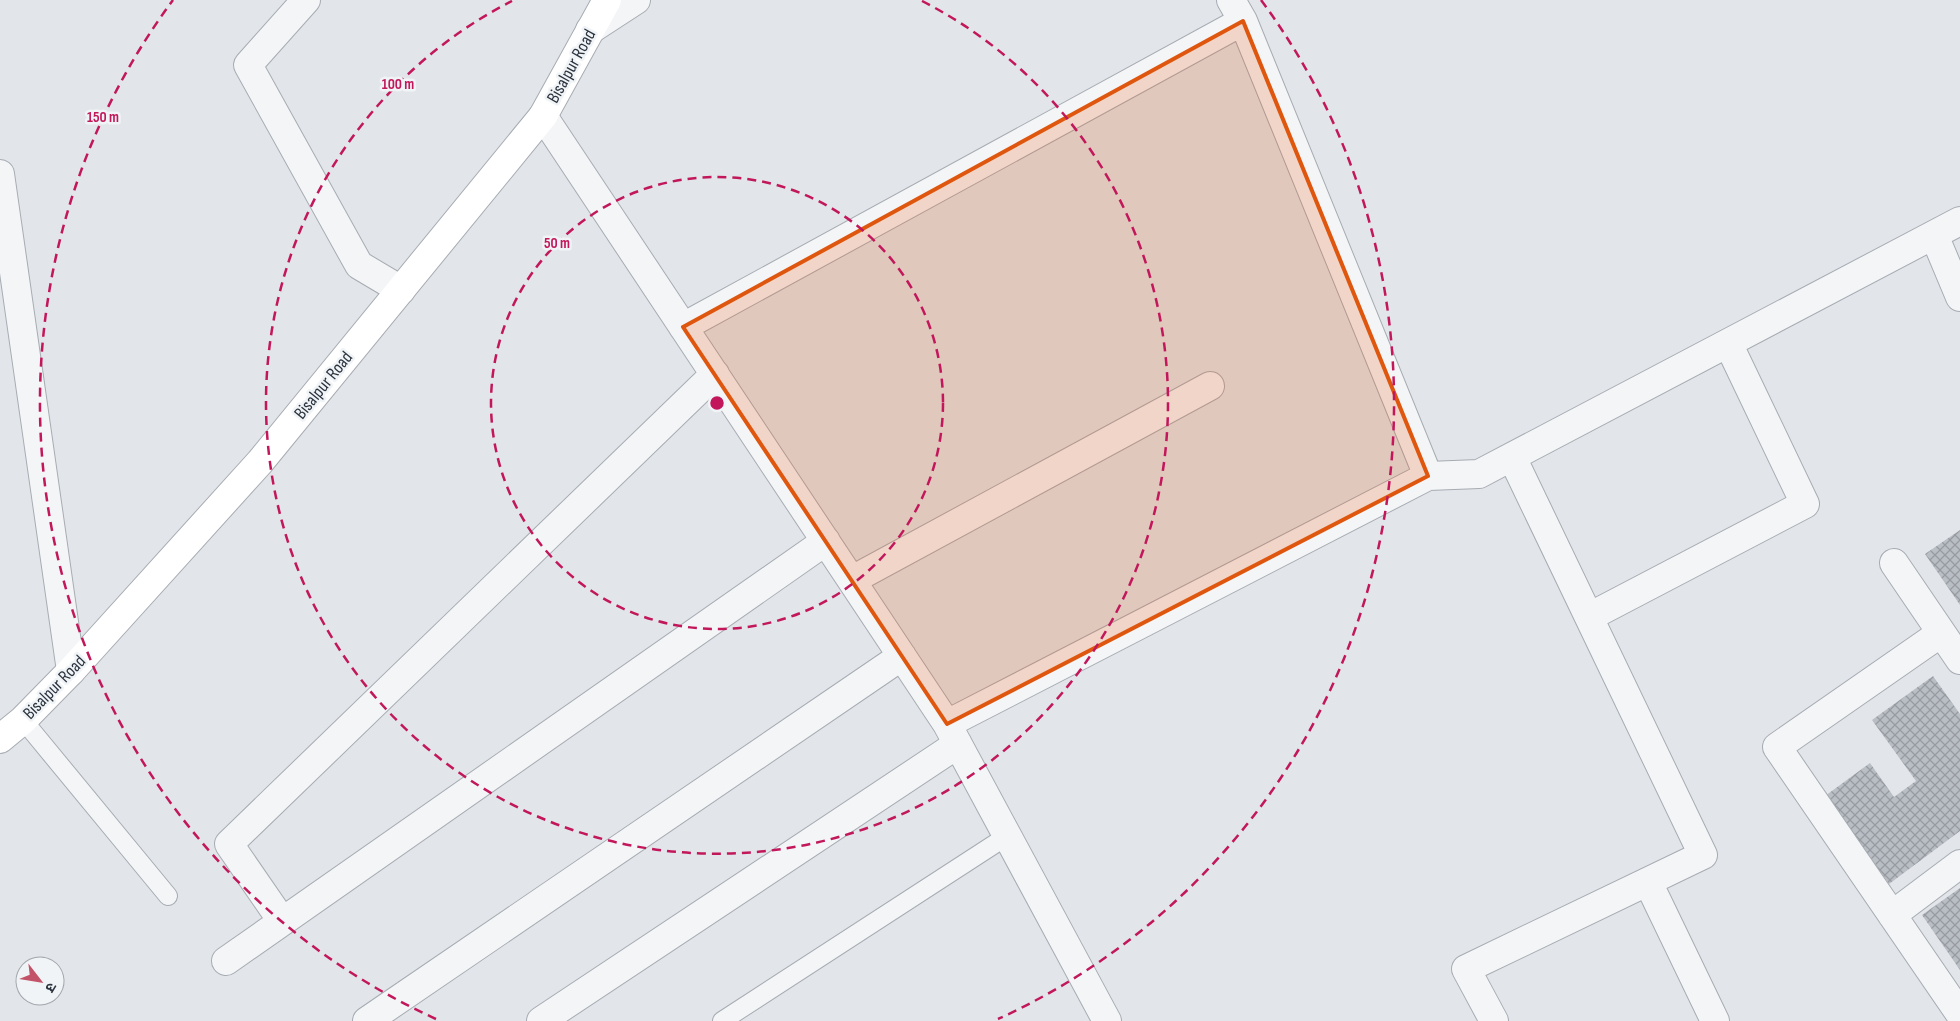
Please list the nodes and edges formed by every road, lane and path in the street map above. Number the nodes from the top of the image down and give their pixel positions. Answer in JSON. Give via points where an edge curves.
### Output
{"nodes":[{"id":1,"x":306,"y":0,"type":"edge"},
{"id":2,"x":607,"y":0,"type":"edge"},
{"id":3,"x":636,"y":0,"type":"edge"},
{"id":4,"x":1237,"y":11,"type":"edge"},
{"id":5,"x":590,"y":30,"type":"junction"},
{"id":6,"x":543,"y":116,"type":"junction"},
{"id":7,"x":0,"y":174,"type":"edge"},
{"id":8,"x":1960,"y":221,"type":"edge"},
{"id":9,"x":1934,"y":235,"type":"junction"},
{"id":10,"x":401,"y":290,"type":"junction"},
{"id":11,"x":1960,"y":297,"type":"edge"},
{"id":12,"x":683,"y":327,"type":"junction"},
{"id":13,"x":1728,"y":343,"type":"junction"},
{"id":14,"x":715,"y":374,"type":"junction"},
{"id":15,"x":1210,"y":386,"type":"dead end"},
{"id":16,"x":1512,"y":457,"type":"junction"},
{"id":17,"x":1428,"y":476,"type":"junction"},
{"id":18,"x":826,"y":541,"type":"junction"},
{"id":19,"x":1894,"y":563,"type":"dead end"},
{"id":20,"x":852,"y":580,"type":"junction"},
{"id":21,"x":1589,"y":617,"type":"junction"},
{"id":22,"x":1941,"y":633,"type":"junction"},
{"id":23,"x":902,"y":656,"type":"junction"},
{"id":24,"x":1960,"y":660,"type":"edge"},
{"id":25,"x":71,"y":670,"type":"junction"},
{"id":26,"x":23,"y":720,"type":"junction"},
{"id":27,"x":952,"y":734,"type":"junction"},
{"id":28,"x":0,"y":739,"type":"edge"},
{"id":29,"x":1008,"y":836,"type":"junction"},
{"id":30,"x":1960,"y":864,"type":"edge"},
{"id":31,"x":1648,"y":882,"type":"junction"},
{"id":32,"x":168,"y":896,"type":"dead end"},
{"id":33,"x":1892,"y":914,"type":"junction"},
{"id":34,"x":282,"y":922,"type":"junction"},
{"id":35,"x":226,"y":961,"type":"dead end"},
{"id":36,"x":1960,"y":1014,"type":"edge"},
{"id":37,"x":367,"y":1021,"type":"edge"},
{"id":38,"x":541,"y":1021,"type":"edge"},
{"id":39,"x":722,"y":1021,"type":"edge"},
{"id":40,"x":1107,"y":1021,"type":"edge"},
{"id":41,"x":1494,"y":1021,"type":"edge"},
{"id":42,"x":1715,"y":1021,"type":"edge"}],
"edges":[{"from":1,"to":10,"type":"street","via":[[248,65],[359,265]]},
{"from":2,"to":5,"type":"main road","name":"Bisalpur Road"},
{"from":3,"to":5,"type":"street"},
{"from":4,"to":12,"type":"street"},
{"from":4,"to":17,"type":"street"},
{"from":5,"to":6,"type":"main road","name":"Bisalpur Road"},
{"from":6,"to":10,"type":"main road","name":"Bisalpur Road"},
{"from":6,"to":12,"type":"street"},
{"from":7,"to":25,"type":"street"},
{"from":8,"to":9,"type":"street"},
{"from":9,"to":11,"type":"street"},
{"from":9,"to":13,"type":"street"},
{"from":10,"to":25,"type":"main road","name":"Bisalpur Road","via":[[260,462]]},
{"from":12,"to":14,"type":"street"},
{"from":13,"to":16,"type":"street"},
{"from":13,"to":21,"type":"street","via":[[1806,504]]},
{"from":14,"to":18,"type":"street"},
{"from":14,"to":34,"type":"street","via":[[229,844]]},
{"from":15,"to":20,"type":"street"},
{"from":16,"to":17,"type":"street","via":[[1479,474]]},
{"from":16,"to":21,"type":"street"},
{"from":17,"to":27,"type":"street"},
{"from":18,"to":20,"type":"street"},
{"from":18,"to":34,"type":"street"},
{"from":19,"to":22,"type":"street"},
{"from":20,"to":23,"type":"street"},
{"from":21,"to":31,"type":"street","via":[[1703,855]]},
{"from":22,"to":24,"type":"street"},
{"from":22,"to":33,"type":"street","via":[[1777,747]]},
{"from":23,"to":27,"type":"street"},
{"from":23,"to":37,"type":"street"},
{"from":25,"to":26,"type":"main road","name":"Bisalpur Road"},
{"from":26,"to":28,"type":"main road","name":"Bisalpur Road"},
{"from":26,"to":32,"type":"lane"},
{"from":27,"to":29,"type":"street"},
{"from":27,"to":38,"type":"street"},
{"from":29,"to":39,"type":"lane"},
{"from":29,"to":40,"type":"street"},
{"from":30,"to":33,"type":"street"},
{"from":31,"to":41,"type":"street","via":[[1466,969]]},
{"from":31,"to":42,"type":"street"},
{"from":33,"to":36,"type":"street"},
{"from":34,"to":35,"type":"street"}]}
